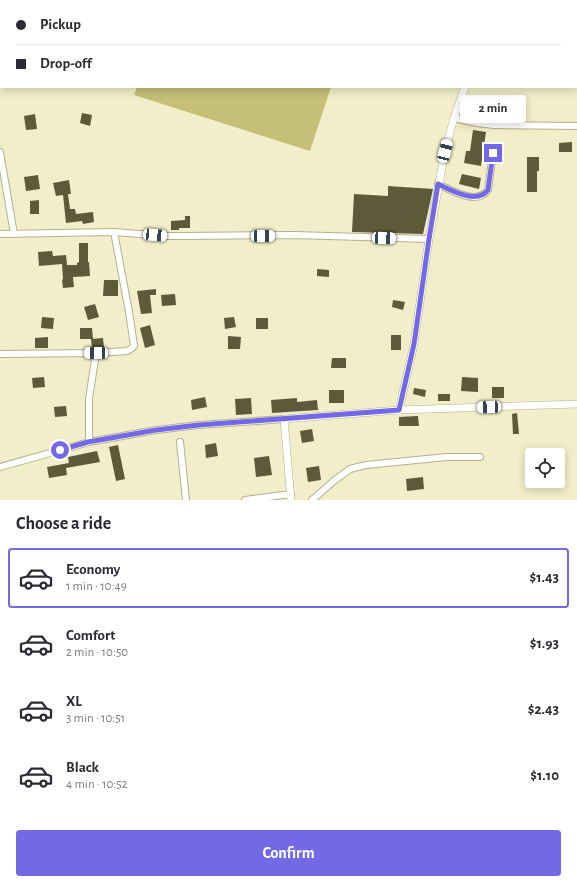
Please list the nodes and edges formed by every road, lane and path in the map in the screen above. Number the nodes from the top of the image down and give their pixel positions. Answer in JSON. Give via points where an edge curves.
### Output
{"nodes":[{"id":1,"x":465,"y":88,"type":"edge"},
{"id":2,"x":454,"y":118,"type":"junction"},
{"id":3,"x":577,"y":126,"type":"edge"},
{"id":4,"x":0,"y":152,"type":"edge"},
{"id":5,"x":493,"y":153,"type":"dead end"},
{"id":6,"x":438,"y":184,"type":"junction"},
{"id":7,"x":114,"y":232,"type":"junction"},
{"id":8,"x":0,"y":234,"type":"edge"},
{"id":9,"x":14,"y":234,"type":"junction"},
{"id":10,"x":429,"y":239,"type":"junction"},
{"id":11,"x":96,"y":353,"type":"junction"},
{"id":12,"x":0,"y":354,"type":"edge"},
{"id":13,"x":577,"y":404,"type":"edge"},
{"id":14,"x":399,"y":410,"type":"junction"},
{"id":15,"x":284,"y":419,"type":"junction"},
{"id":16,"x":88,"y":442,"type":"junction"},
{"id":17,"x":180,"y":442,"type":"dead end"},
{"id":18,"x":480,"y":457,"type":"dead end"},
{"id":19,"x":0,"y":466,"type":"edge"},
{"id":20,"x":291,"y":497,"type":"edge"},
{"id":21,"x":186,"y":500,"type":"edge"},
{"id":22,"x":245,"y":500,"type":"edge"},
{"id":23,"x":312,"y":500,"type":"edge"}],
"edges":[{"from":1,"to":2,"type":"street"},
{"from":2,"to":3,"type":"street","via":[[494,125]]},
{"from":2,"to":6,"type":"street"},
{"from":4,"to":9,"type":"street"},
{"from":5,"to":6,"type":"street","via":[[488,190],[485,194],[467,196]]},
{"from":6,"to":10,"type":"street"},
{"from":7,"to":9,"type":"street"},
{"from":7,"to":10,"type":"street","via":[[171,236],[294,235]]},
{"from":7,"to":11,"type":"street","via":[[134,346],[128,351]]},
{"from":8,"to":9,"type":"street"},
{"from":10,"to":14,"type":"street","via":[[414,344]]},
{"from":11,"to":12,"type":"street"},
{"from":11,"to":16,"type":"street","via":[[89,399]]},
{"from":13,"to":14,"type":"street"},
{"from":14,"to":15,"type":"street"},
{"from":15,"to":16,"type":"street","via":[[156,430]]},
{"from":15,"to":20,"type":"street"},
{"from":16,"to":19,"type":"street"},
{"from":17,"to":21,"type":"street"},
{"from":18,"to":23,"type":"street","via":[[447,457],[366,465],[350,469]]},
{"from":20,"to":22,"type":"street"}]}
